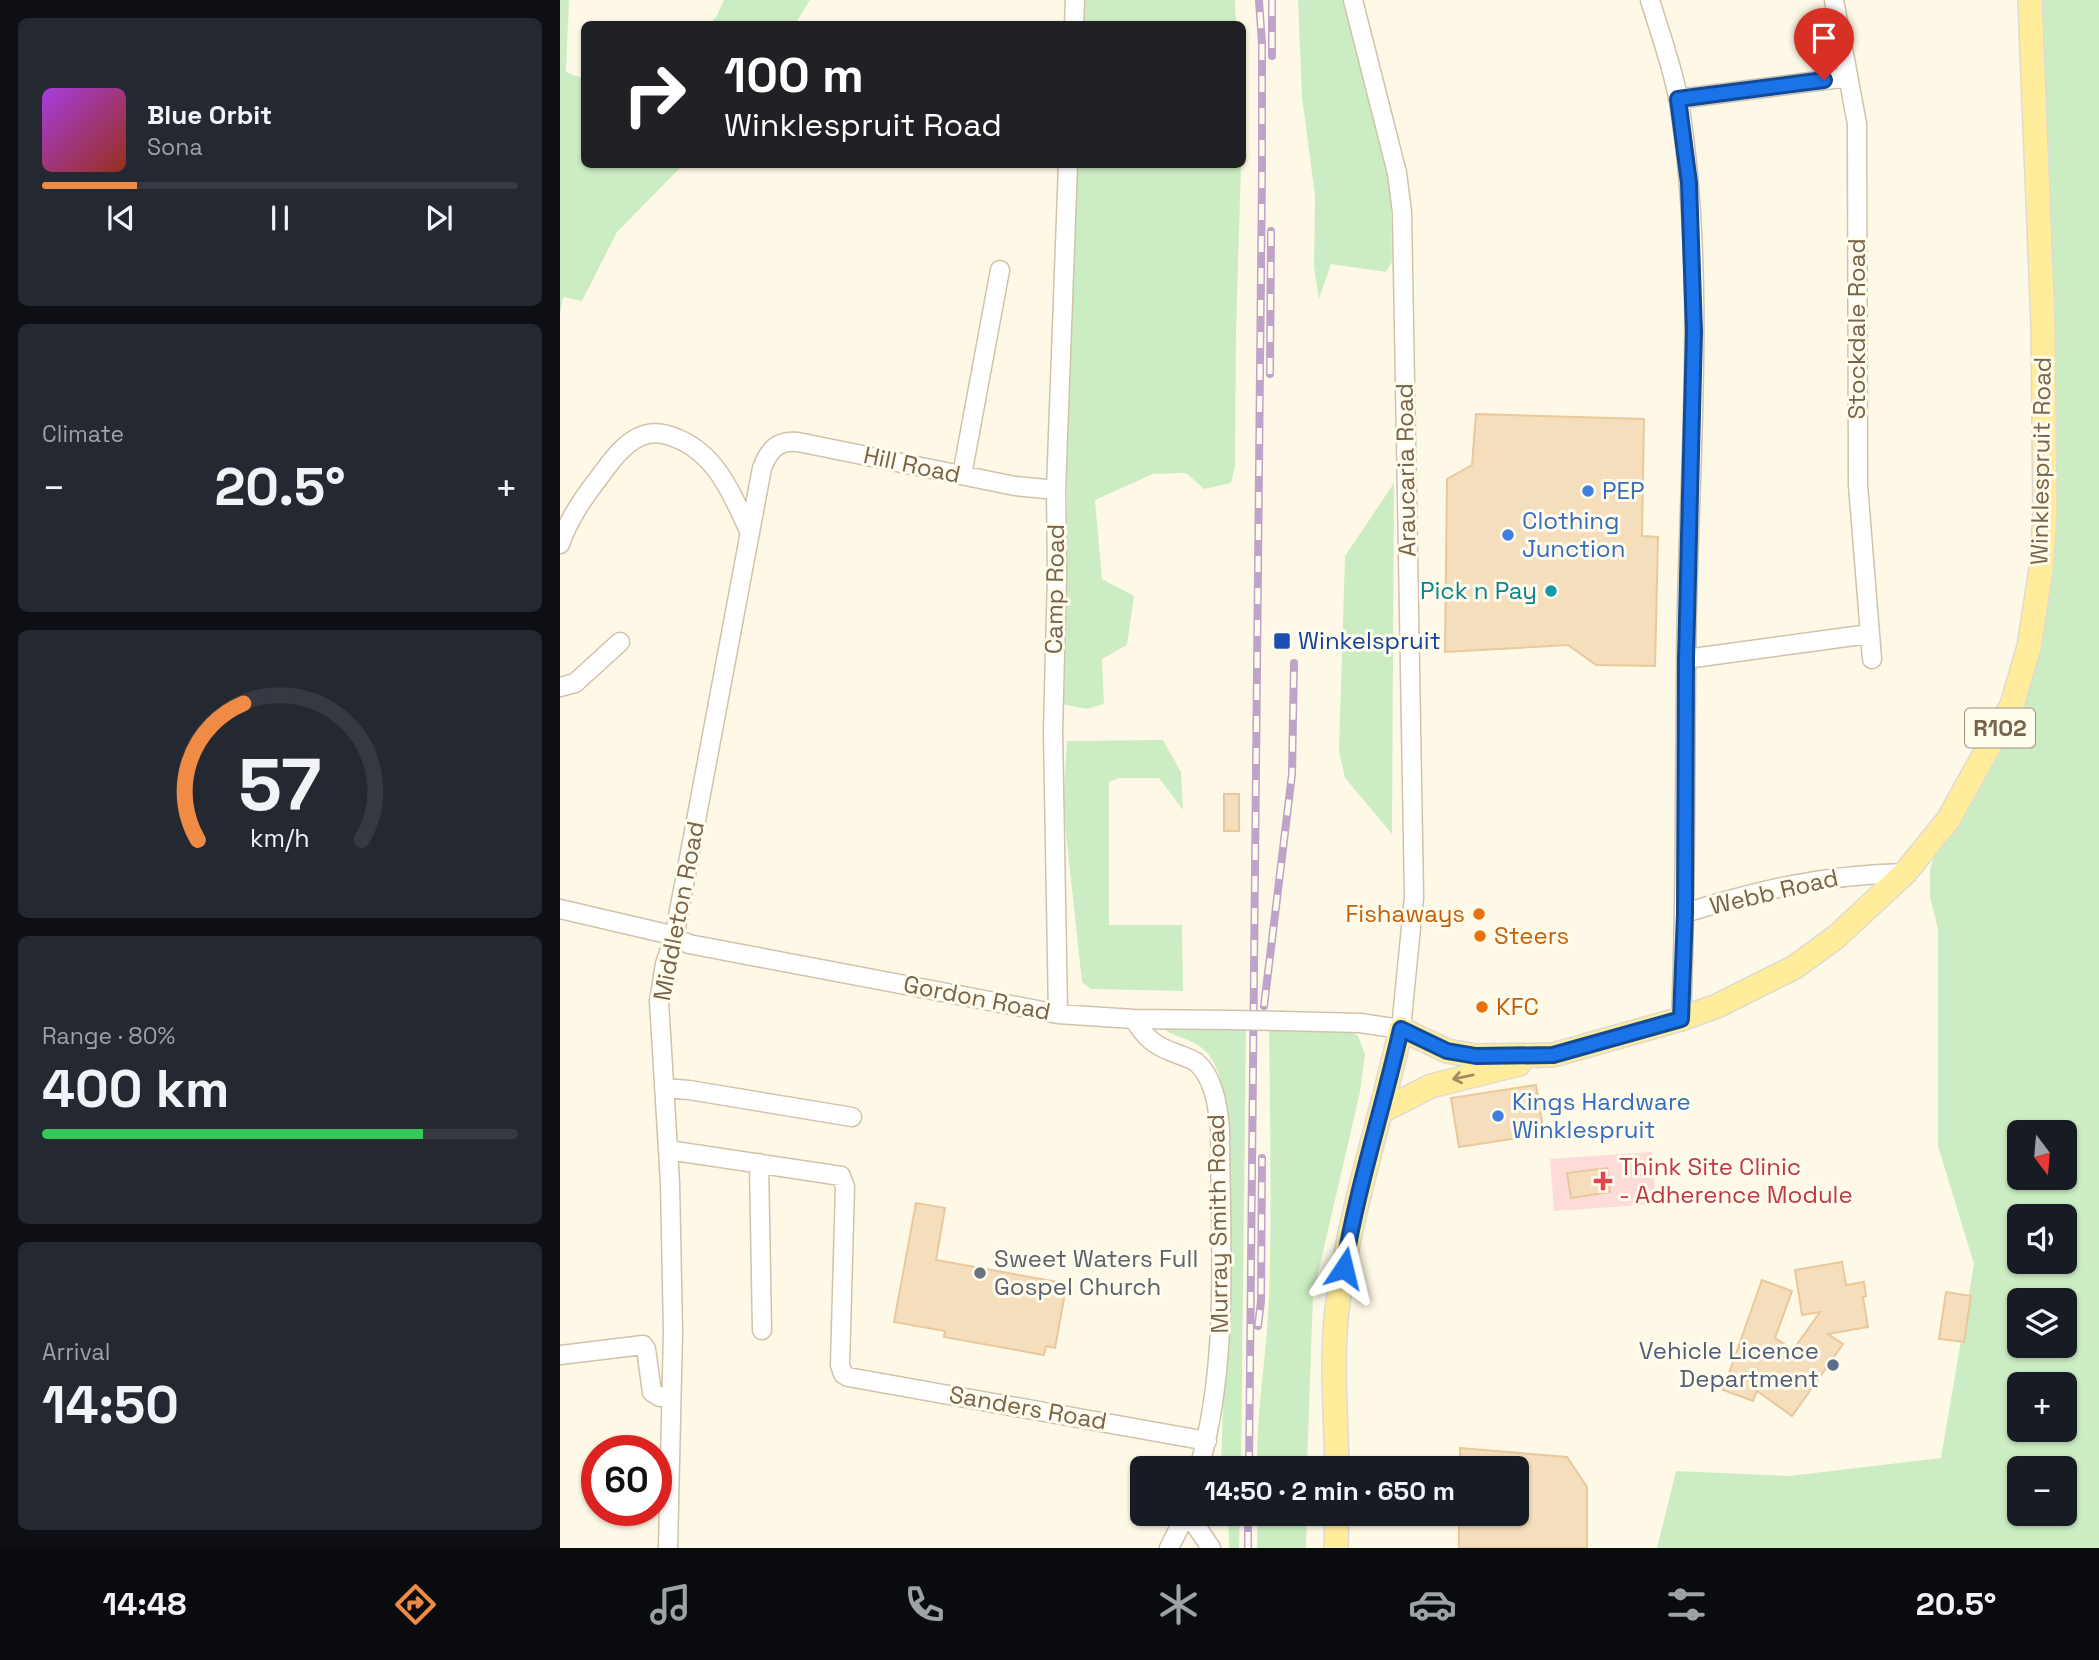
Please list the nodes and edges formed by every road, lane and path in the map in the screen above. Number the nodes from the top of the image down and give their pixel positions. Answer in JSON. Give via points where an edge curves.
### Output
{"nodes":[{"id":1,"x":1074,"y":0,"type":"edge"},
{"id":2,"x":1353,"y":0,"type":"edge"},
{"id":3,"x":1650,"y":0,"type":"edge"},
{"id":4,"x":1834,"y":0,"type":"edge"},
{"id":5,"x":2030,"y":0,"type":"edge"},
{"id":6,"x":1074,"y":21,"type":"edge"},
{"id":7,"x":1848,"y":77,"type":"junction"},
{"id":8,"x":1678,"y":99,"type":"junction"},
{"id":9,"x":1068,"y":168,"type":"edge"},
{"id":10,"x":1000,"y":270,"type":"dead end"},
{"id":11,"x":771,"y":451,"type":"joint"},
{"id":12,"x":962,"y":475,"type":"junction"},
{"id":13,"x":1056,"y":490,"type":"junction"},
{"id":14,"x":750,"y":534,"type":"junction"},
{"id":15,"x":560,"y":544,"type":"edge"},
{"id":16,"x":1869,"y":634,"type":"junction"},
{"id":17,"x":620,"y":642,"type":"dead end"},
{"id":18,"x":1686,"y":659,"type":"junction"},
{"id":19,"x":1872,"y":659,"type":"dead end"},
{"id":20,"x":560,"y":687,"type":"edge"},
{"id":21,"x":1905,"y":873,"type":"junction"},
{"id":22,"x":560,"y":909,"type":"edge"},
{"id":23,"x":1685,"y":913,"type":"junction"},
{"id":24,"x":674,"y":938,"type":"junction"},
{"id":25,"x":1058,"y":1014,"type":"junction"},
{"id":26,"x":1681,"y":1019,"type":"junction"},
{"id":27,"x":1133,"y":1020,"type":"junction"},
{"id":28,"x":1401,"y":1029,"type":"junction"},
{"id":29,"x":1553,"y":1055,"type":"junction"},
{"id":30,"x":663,"y":1088,"type":"junction"},
{"id":31,"x":1382,"y":1111,"type":"junction"},
{"id":32,"x":852,"y":1117,"type":"dead end"},
{"id":33,"x":668,"y":1150,"type":"junction"},
{"id":34,"x":759,"y":1163,"type":"junction"},
{"id":35,"x":762,"y":1330,"type":"dead end"},
{"id":36,"x":560,"y":1355,"type":"edge"},
{"id":37,"x":671,"y":1396,"type":"junction"},
{"id":38,"x":1207,"y":1441,"type":"junction"},
{"id":39,"x":1203,"y":1456,"type":"edge"},
{"id":40,"x":1337,"y":1456,"type":"edge"},
{"id":41,"x":1181,"y":1526,"type":"edge"},
{"id":42,"x":1195,"y":1526,"type":"edge"},
{"id":43,"x":1337,"y":1526,"type":"edge"},
{"id":44,"x":668,"y":1548,"type":"edge"},
{"id":45,"x":1169,"y":1548,"type":"edge"},
{"id":46,"x":1211,"y":1548,"type":"edge"},
{"id":47,"x":1336,"y":1548,"type":"edge"}],
"edges":[{"from":1,"to":6,"type":"street"},
{"from":2,"to":28,"type":"street","name":"Araucaria Road","via":[[1397,173],[1402,212],[1414,897]]},
{"from":3,"to":8,"type":"street"},
{"from":4,"to":7,"type":"street","name":"Stockdale Road"},
{"from":5,"to":21,"type":"main road","name":"Winklespruit Road","number":"R102","via":[[2043,324],[2045,516],[2035,613],[2012,705],[1948,820]]},
{"from":7,"to":8,"type":"street"},
{"from":7,"to":16,"type":"street","name":"Stockdale Road","via":[[1857,132],[1858,485]]},
{"from":8,"to":18,"type":"street","via":[[1689,183],[1694,331]]},
{"from":9,"to":13,"type":"street","name":"Camp Road"},
{"from":10,"to":12,"type":"street"},
{"from":11,"to":12,"type":"street","name":"Hill Road","via":[[782,442],[798,442]]},
{"from":11,"to":14,"type":"street","name":"Middleton Road","via":[[762,468]]},
{"from":12,"to":13,"type":"street","name":"Hill Road"},
{"from":13,"to":25,"type":"street","name":"Camp Road","via":[[1052,731]]},
{"from":14,"to":15,"type":"street","via":[[726,483],[711,463],[686,442],[658,433],[631,441],[609,464],[585,496]]},
{"from":14,"to":24,"type":"street","name":"Middleton Road"},
{"from":16,"to":18,"type":"street"},
{"from":16,"to":19,"type":"street","name":"Stockdale Road"},
{"from":17,"to":20,"type":"street","via":[[575,683]]},
{"from":18,"to":23,"type":"street"},
{"from":21,"to":23,"type":"street","name":"Webb Road","via":[[1795,883]]},
{"from":21,"to":26,"type":"main road","name":"Winklespruit Road","number":"R102","via":[[1796,967]]},
{"from":22,"to":24,"type":"street","name":"Gordon Road"},
{"from":23,"to":26,"type":"street"},
{"from":24,"to":25,"type":"street","name":"Gordon Road"},
{"from":24,"to":30,"type":"street","name":"Middleton Road","via":[[659,1001]]},
{"from":25,"to":27,"type":"street","name":"Gordon Road"},
{"from":26,"to":29,"type":"main road","name":"Winklespruit Road","number":"R102"},
{"from":27,"to":28,"type":"street","name":"Gordon Road","bridge":true,"via":[[1360,1023]]},
{"from":27,"to":38,"type":"street","name":"Murray Smith Road","via":[[1158,1047],[1197,1063],[1218,1107],[1220,1338]]},
{"from":28,"to":29,"type":"main road","name":"Winklespruit Road","number":"R102","via":[[1447,1051],[1476,1056]]},
{"from":28,"to":31,"type":"main road"},
{"from":29,"to":31,"type":"main road","one_way":true,"via":[[1431,1086]]},
{"from":30,"to":32,"type":"street"},
{"from":30,"to":33,"type":"street","name":"Middleton Road"},
{"from":31,"to":40,"type":"main road","via":[[1357,1203],[1337,1311]]},
{"from":33,"to":34,"type":"street"},
{"from":33,"to":37,"type":"street","name":"Middleton Road"},
{"from":34,"to":35,"type":"street"},
{"from":34,"to":38,"type":"street","name":"Sanders Road","via":[[837,1174],[843,1179],[843,1374]]},
{"from":36,"to":37,"type":"street","via":[[643,1345],[652,1392]]},
{"from":37,"to":44,"type":"street","name":"Middleton Road"},
{"from":38,"to":39,"type":"street","name":"Murray Smith Road"},
{"from":41,"to":45,"type":"street"},
{"from":42,"to":46,"type":"street"},
{"from":43,"to":47,"type":"main road"}]}
